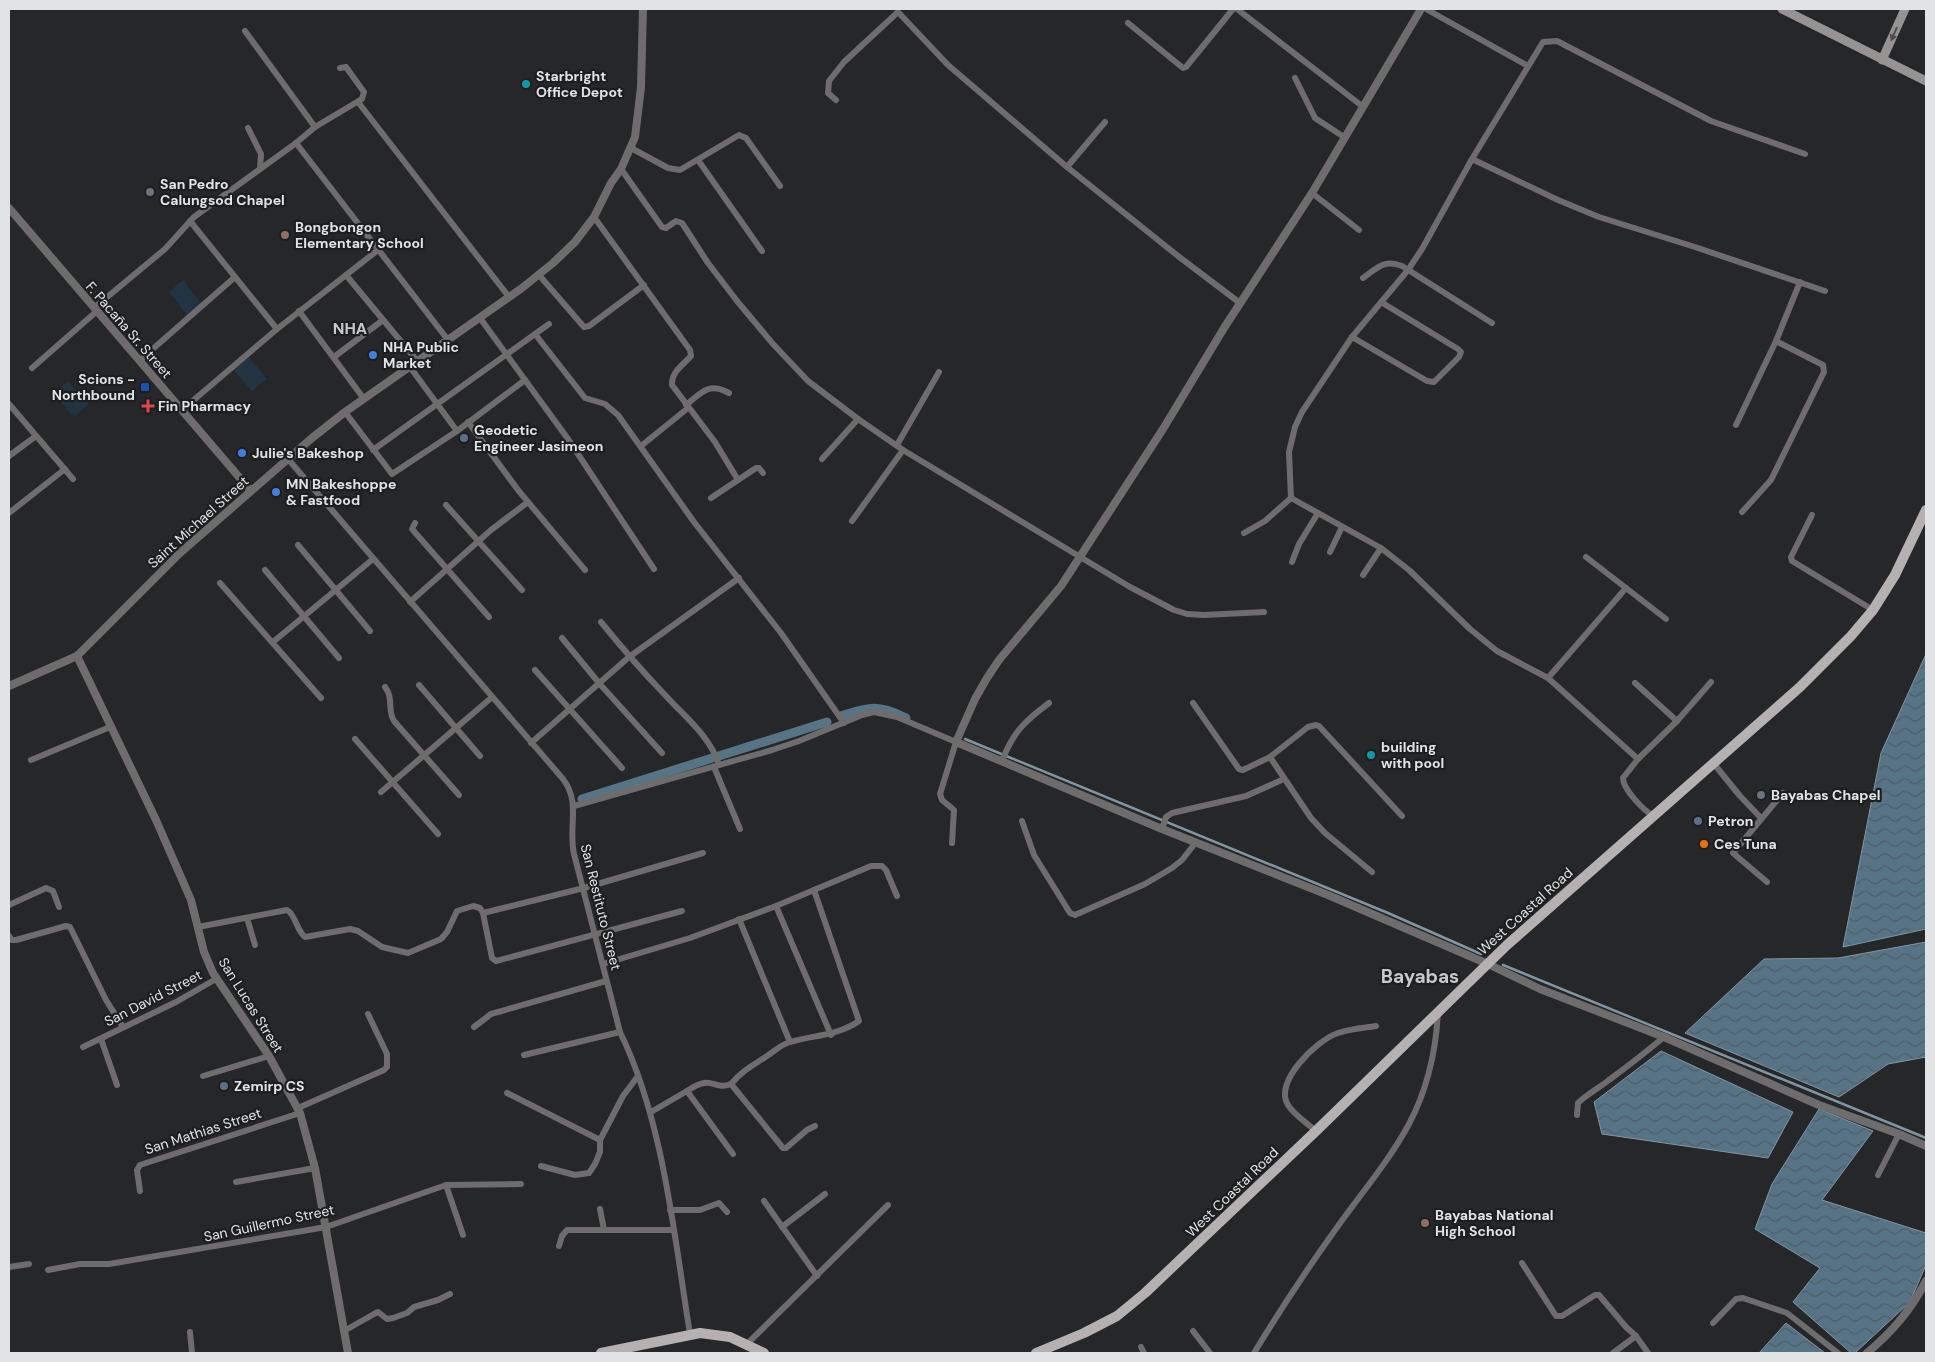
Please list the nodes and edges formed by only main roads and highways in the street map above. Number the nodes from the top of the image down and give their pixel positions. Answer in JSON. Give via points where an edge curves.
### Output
{"nodes":[{"id":1,"x":1782,"y":9,"type":"edge"},
{"id":2,"x":1905,"y":9,"type":"edge"},
{"id":3,"x":1882,"y":60,"type":"junction"},
{"id":4,"x":1926,"y":80,"type":"edge"},
{"id":5,"x":1926,"y":510,"type":"edge"},
{"id":6,"x":601,"y":1353,"type":"edge"},
{"id":7,"x":764,"y":1353,"type":"edge"},
{"id":8,"x":1036,"y":1353,"type":"edge"}],
"edges":[{"from":1,"to":3,"type":"main road"},
{"from":2,"to":3,"type":"main road","one_way":true},
{"from":3,"to":4,"type":"main road"},
{"from":5,"to":8,"type":"main road","name":"West Coastal Road","via":[[1895,575],[1873,610],[1800,688],[1578,881],[1488,964],[1131,1305],[1084,1333]]},
{"from":6,"to":7,"type":"main road","via":[[690,1334],[720,1335]]}]}
